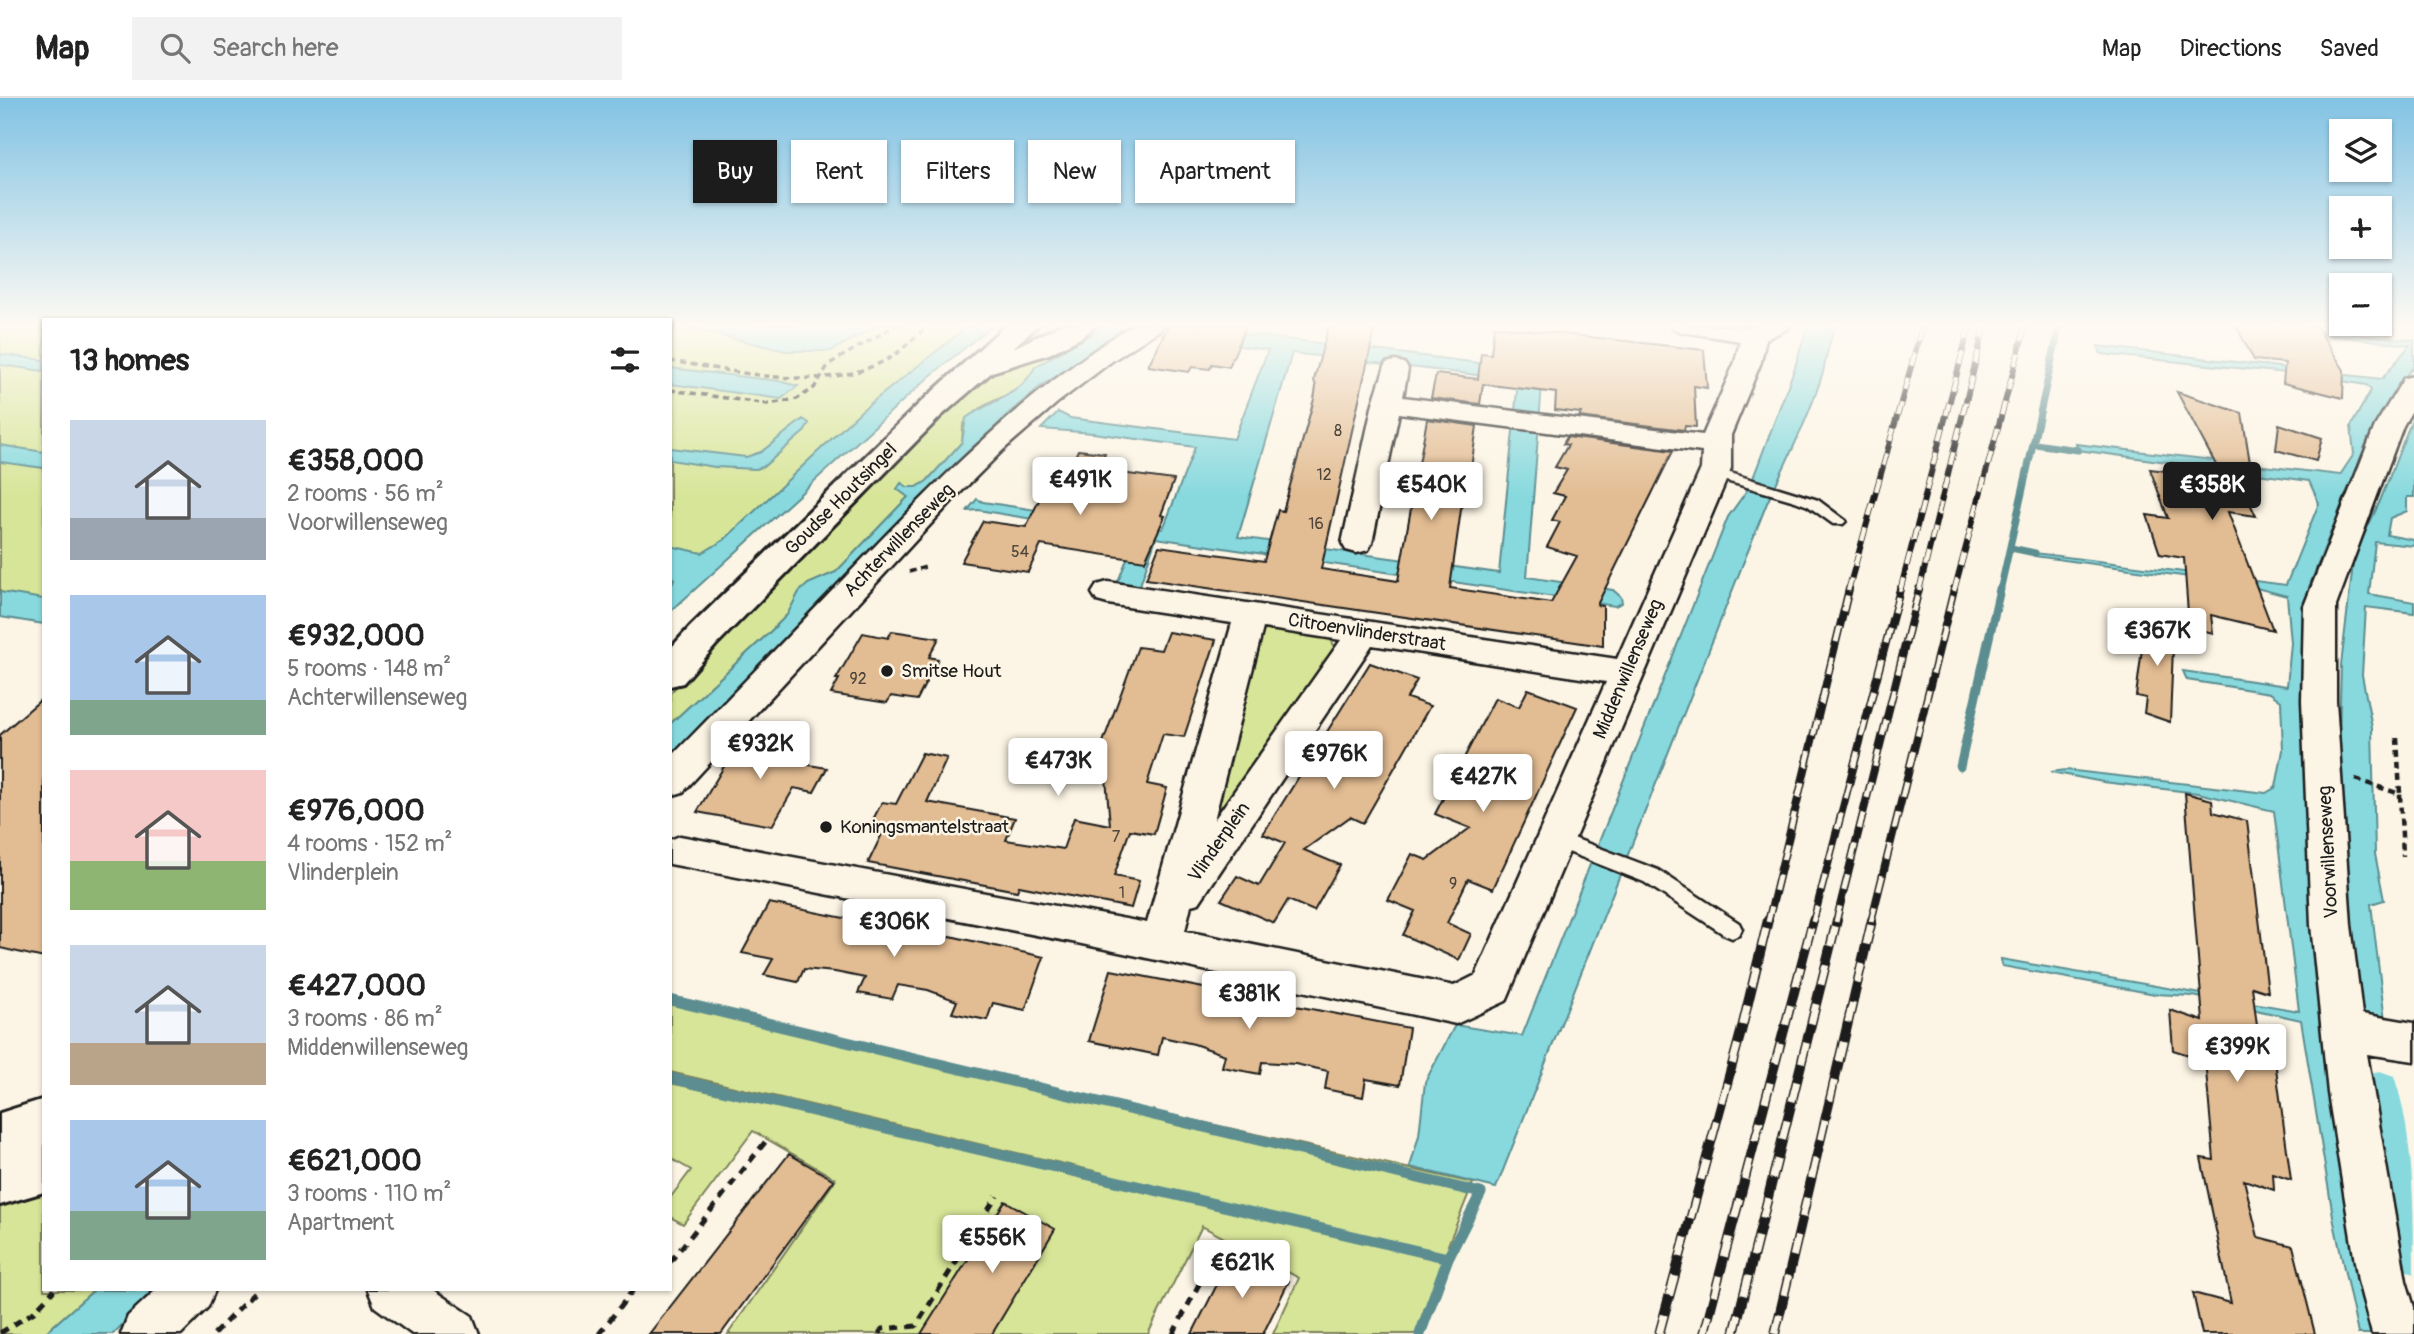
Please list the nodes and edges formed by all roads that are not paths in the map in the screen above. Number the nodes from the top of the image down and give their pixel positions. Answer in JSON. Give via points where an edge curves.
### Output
{"nodes":[{"id":1,"x":963,"y":382,"type":"edge"},
{"id":2,"x":1067,"y":382,"type":"edge"},
{"id":3,"x":1392,"y":382,"type":"edge"},
{"id":4,"x":1740,"y":382,"type":"edge"},
{"id":5,"x":2414,"y":384,"type":"edge"},
{"id":6,"x":1387,"y":403,"type":"junction"},
{"id":7,"x":1726,"y":467,"type":"junction"},
{"id":8,"x":1838,"y":520,"type":"dead end"},
{"id":9,"x":1357,"y":543,"type":"dead end"},
{"id":10,"x":1108,"y":593,"type":"dead end"},
{"id":11,"x":1251,"y":613,"type":"junction"},
{"id":12,"x":1364,"y":632,"type":"junction"},
{"id":13,"x":703,"y":636,"type":"junction"},
{"id":14,"x":672,"y":657,"type":"edge"},
{"id":15,"x":672,"y":672,"type":"edge"},
{"id":16,"x":1626,"y":673,"type":"junction"},
{"id":17,"x":672,"y":780,"type":"edge"},
{"id":18,"x":1572,"y":845,"type":"junction"},
{"id":19,"x":680,"y":852,"type":"dead end"},
{"id":20,"x":1165,"y":929,"type":"junction"},
{"id":21,"x":1732,"y":929,"type":"dead end"},
{"id":22,"x":2345,"y":1031,"type":"junction"},
{"id":23,"x":2414,"y":1042,"type":"edge"},
{"id":24,"x":42,"y":1123,"type":"edge"},
{"id":25,"x":0,"y":1137,"type":"edge"},
{"id":26,"x":42,"y":1168,"type":"edge"},
{"id":27,"x":0,"y":1180,"type":"edge"},
{"id":28,"x":190,"y":1291,"type":"edge"},
{"id":29,"x":393,"y":1291,"type":"edge"},
{"id":30,"x":146,"y":1334,"type":"edge"},
{"id":31,"x":454,"y":1334,"type":"edge"},
{"id":32,"x":2397,"y":1334,"type":"edge"}],
"edges":[{"from":1,"to":13,"type":"main road","name":"Goudse Houtsingel"},
{"from":2,"to":17,"type":"street","name":"Achterwillenseweg","via":[[944,492]]},
{"from":3,"to":6,"type":"street"},
{"from":4,"to":7,"type":"street","name":"Middenwillenseweg","via":[[1717,435]]},
{"from":5,"to":22,"type":"street","name":"Voorwillenseweg","via":[[2389,426],[2320,606],[2326,853]]},
{"from":6,"to":7,"type":"street"},
{"from":6,"to":9,"type":"street"},
{"from":7,"to":8,"type":"lane","via":[[1813,503]]},
{"from":7,"to":16,"type":"street","name":"Middenwillenseweg"},
{"from":10,"to":11,"type":"street","name":"Citroenvlinderstraat"},
{"from":11,"to":12,"type":"street","name":"Citroenvlinderstraat"},
{"from":11,"to":20,"type":"street","name":"Vlinderplein"},
{"from":12,"to":16,"type":"street","name":"Citroenvlinderstraat"},
{"from":12,"to":20,"type":"street","name":"Vlinderplein"},
{"from":13,"to":14,"type":"main road","name":"Goudse Houtsingel"},
{"from":13,"to":15,"type":"main road","name":"Goudse Houtsingel"},
{"from":16,"to":18,"type":"street","name":"Middenwillenseweg"},
{"from":18,"to":20,"type":"street","name":"Middenwillenseweg","via":[[1491,988],[1456,1005]]},
{"from":18,"to":21,"type":"lane","via":[[1651,876]]},
{"from":19,"to":20,"type":"street"},
{"from":22,"to":23,"type":"street"},
{"from":22,"to":32,"type":"street","name":"Voorwillenseweg","via":[[2350,1093],[2382,1281]]},
{"from":24,"to":25,"type":"main road"},
{"from":26,"to":27,"type":"main road"},
{"from":28,"to":30,"type":"street"},
{"from":29,"to":31,"type":"street"}]}
